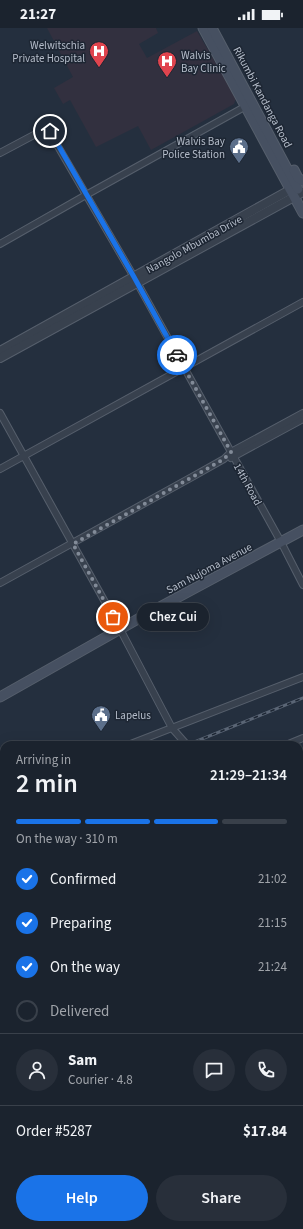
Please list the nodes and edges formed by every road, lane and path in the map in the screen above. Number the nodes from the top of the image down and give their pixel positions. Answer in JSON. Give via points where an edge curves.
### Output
{"nodes":[{"id":1,"x":203,"y":28,"type":"edge"},
{"id":2,"x":212,"y":28,"type":"edge"},
{"id":3,"x":249,"y":104,"type":"junction"},
{"id":4,"x":0,"y":153,"type":"edge"},
{"id":5,"x":299,"y":190,"type":"edge"},
{"id":6,"x":86,"y":195,"type":"junction"},
{"id":7,"x":303,"y":213,"type":"edge"},
{"id":8,"x":0,"y":244,"type":"edge"},
{"id":9,"x":136,"y":280,"type":"junction"},
{"id":10,"x":303,"y":302,"type":"edge"},
{"id":11,"x":0,"y":351,"type":"edge"},
{"id":12,"x":0,"y":358,"type":"edge"},
{"id":13,"x":185,"y":368,"type":"junction"},
{"id":14,"x":0,"y":413,"type":"edge"},
{"id":15,"x":303,"y":413,"type":"edge"},
{"id":16,"x":303,"y":419,"type":"edge"},
{"id":17,"x":232,"y":455,"type":"junction"},
{"id":18,"x":23,"y":456,"type":"junction"},
{"id":19,"x":0,"y":469,"type":"edge"},
{"id":20,"x":303,"y":530,"type":"edge"},
{"id":21,"x":281,"y":542,"type":"junction"},
{"id":22,"x":73,"y":544,"type":"junction"},
{"id":23,"x":0,"y":583,"type":"edge"},
{"id":24,"x":303,"y":585,"type":"edge"},
{"id":25,"x":120,"y":629,"type":"junction"},
{"id":26,"x":303,"y":677,"type":"edge"},
{"id":27,"x":0,"y":697,"type":"edge"},
{"id":28,"x":172,"y":728,"type":"junction"},
{"id":29,"x":138,"y":741,"type":"edge"},
{"id":30,"x":183,"y":741,"type":"edge"}],
"edges":[{"from":1,"to":3,"type":"main road","name":"Rikumbi Kandanga Road"},
{"from":2,"to":3,"type":"main road","name":"Rikumbi Kandanga Road"},
{"from":3,"to":5,"type":"main road","name":"Rikumbi Kandanga Road"},
{"from":3,"to":5,"type":"main road","name":"Rikumbi Kandanga Road"},
{"from":3,"to":6,"type":"street"},
{"from":4,"to":6,"type":"street","name":"14th Road","via":[[47,128]]},
{"from":5,"to":7,"type":"main road","name":"Rikumbi Kandanga Road"},
{"from":5,"to":9,"type":"street","name":"Nangolo Mbumba Drive"},
{"from":6,"to":8,"type":"street"},
{"from":6,"to":9,"type":"street","name":"14th Road"},
{"from":9,"to":11,"type":"street","name":"Nangolo Mbumba Drive"},
{"from":9,"to":12,"type":"street","name":"Nangolo Mbumba Drive"},
{"from":9,"to":13,"type":"street","name":"14th Road"},
{"from":10,"to":13,"type":"street"},
{"from":13,"to":17,"type":"street","name":"14th Road"},
{"from":13,"to":18,"type":"street"},
{"from":14,"to":18,"type":"street"},
{"from":15,"to":17,"type":"street"},
{"from":16,"to":17,"type":"street"},
{"from":17,"to":21,"type":"street","name":"14th Road"},
{"from":17,"to":22,"type":"street"},
{"from":18,"to":19,"type":"street"},
{"from":18,"to":22,"type":"street"},
{"from":20,"to":21,"type":"main road","name":"Sam Nujoma Avenue"},
{"from":21,"to":24,"type":"street","name":"14th Road"},
{"from":21,"to":25,"type":"main road","name":"Sam Nujoma Avenue"},
{"from":22,"to":23,"type":"street"},
{"from":22,"to":25,"type":"street"},
{"from":25,"to":27,"type":"main road","name":"Sam Nujoma Avenue"},
{"from":25,"to":28,"type":"street"},
{"from":26,"to":28,"type":"street"},
{"from":28,"to":29,"type":"street"},
{"from":28,"to":30,"type":"street"}]}
